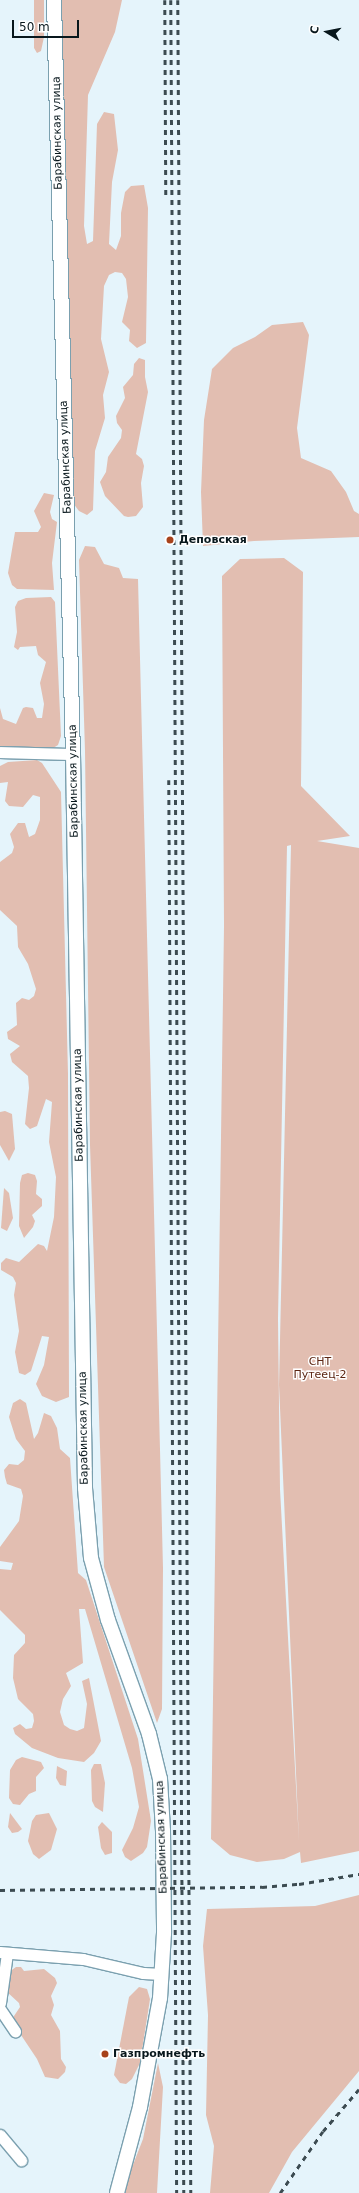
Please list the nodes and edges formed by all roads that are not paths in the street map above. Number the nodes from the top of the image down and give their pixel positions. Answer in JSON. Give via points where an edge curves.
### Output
{"nodes":[{"id":1,"x":54,"y":0,"type":"edge"},
{"id":2,"x":0,"y":752,"type":"edge"},
{"id":3,"x":73,"y":754,"type":"junction"},
{"id":4,"x":4,"y":1952,"type":"edge"},
{"id":5,"x":162,"y":1974,"type":"junction"},
{"id":6,"x":0,"y":2003,"type":"edge"},
{"id":7,"x":0,"y":2009,"type":"edge"},
{"id":8,"x":15,"y":2031,"type":"dead end"},
{"id":9,"x":0,"y":2135,"type":"edge"},
{"id":10,"x":21,"y":2160,"type":"dead end"},
{"id":11,"x":117,"y":2193,"type":"edge"}],
"edges":[{"from":1,"to":3,"type":"main road","name":"Барабинская улица"},
{"from":2,"to":3,"type":"street"},
{"from":3,"to":5,"type":"main road","name":"Барабинская улица","via":[[85,1488],[91,1558],[108,1620],[150,1734],[160,1779],[164,1933]]},
{"from":4,"to":5,"type":"street","via":[[83,1959],[143,1973]]},
{"from":4,"to":6,"type":"street"},
{"from":5,"to":11,"type":"main road","name":"Барабинская улица","via":[[147,2073]]},
{"from":7,"to":8,"type":"street"},
{"from":9,"to":10,"type":"street"}]}
